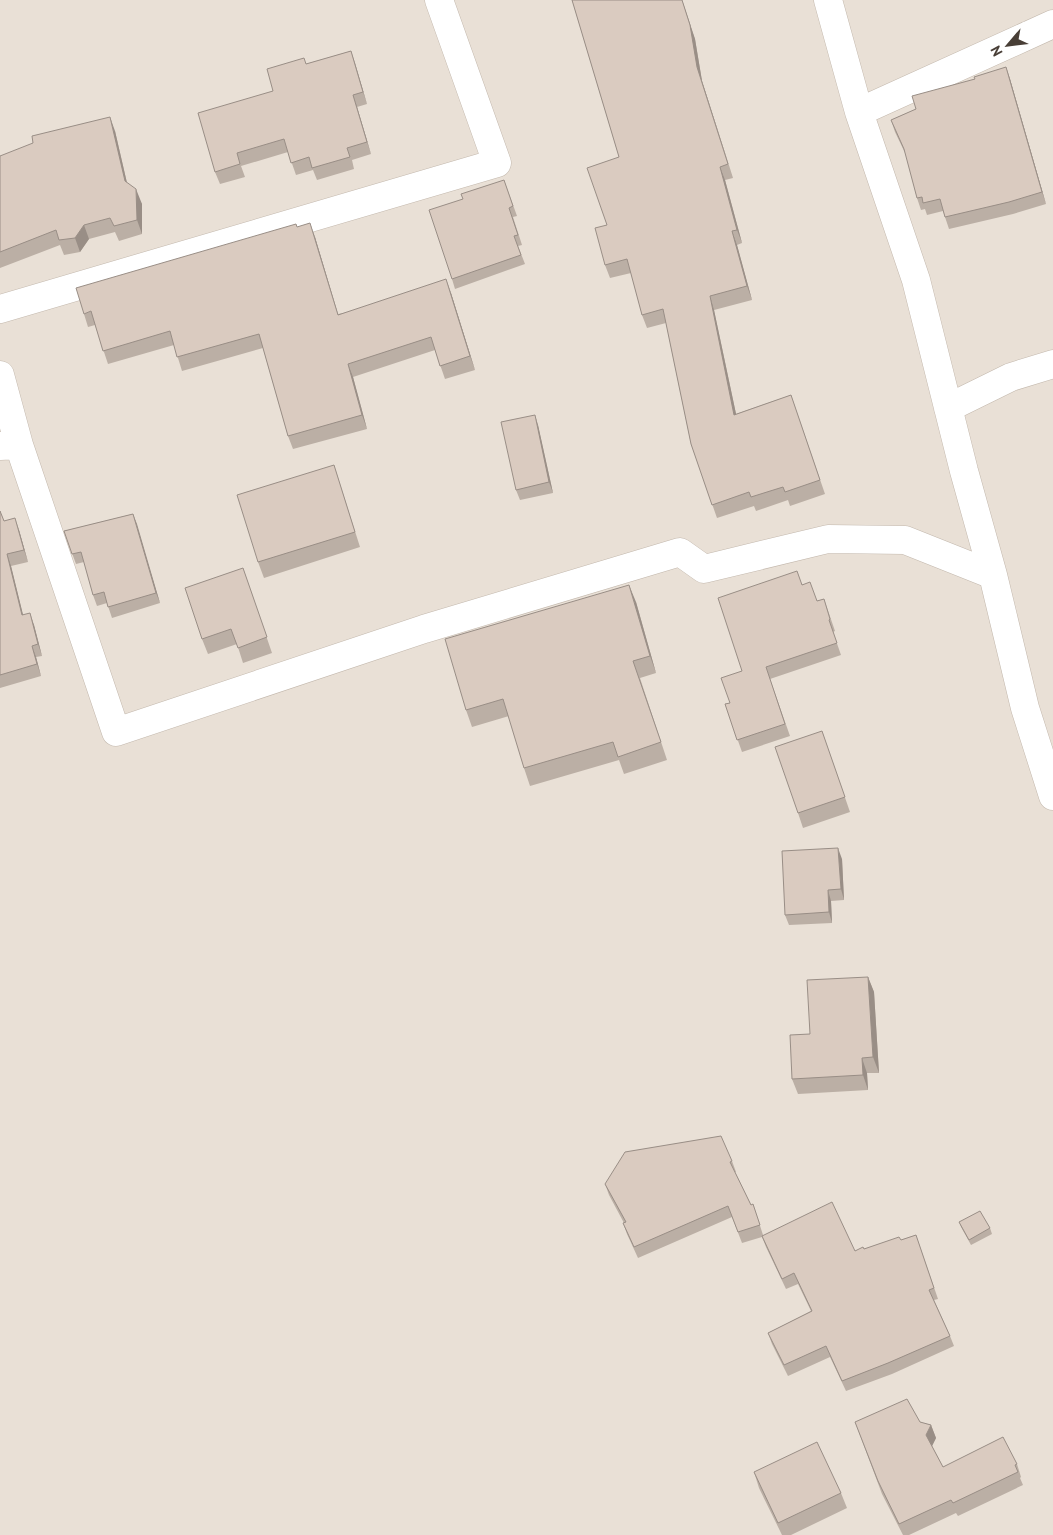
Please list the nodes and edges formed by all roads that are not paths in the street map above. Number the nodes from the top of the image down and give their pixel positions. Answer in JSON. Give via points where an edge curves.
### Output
{"nodes":[{"id":1,"x":439,"y":0,"type":"edge"},
{"id":2,"x":828,"y":0,"type":"edge"},
{"id":3,"x":1053,"y":24,"type":"edge"},
{"id":4,"x":859,"y":112,"type":"junction"},
{"id":5,"x":0,"y":309,"type":"edge"},
{"id":6,"x":1053,"y":364,"type":"edge"},
{"id":7,"x":0,"y":375,"type":"edge"},
{"id":8,"x":948,"y":408,"type":"junction"},
{"id":9,"x":10,"y":445,"type":"edge"},
{"id":10,"x":994,"y":575,"type":"junction"},
{"id":11,"x":1053,"y":796,"type":"edge"}],
"edges":[{"from":1,"to":5,"type":"street","via":[[497,163]]},
{"from":2,"to":4,"type":"street"},
{"from":3,"to":4,"type":"street"},
{"from":4,"to":8,"type":"street","via":[[916,280]]},
{"from":6,"to":8,"type":"street","via":[[1011,377]]},
{"from":7,"to":9,"type":"street"},
{"from":8,"to":10,"type":"street"},
{"from":9,"to":10,"type":"street","via":[[116,732],[424,629],[680,552],[704,569],[828,539],[905,540]]},
{"from":10,"to":11,"type":"street","via":[[1025,708]]}]}
